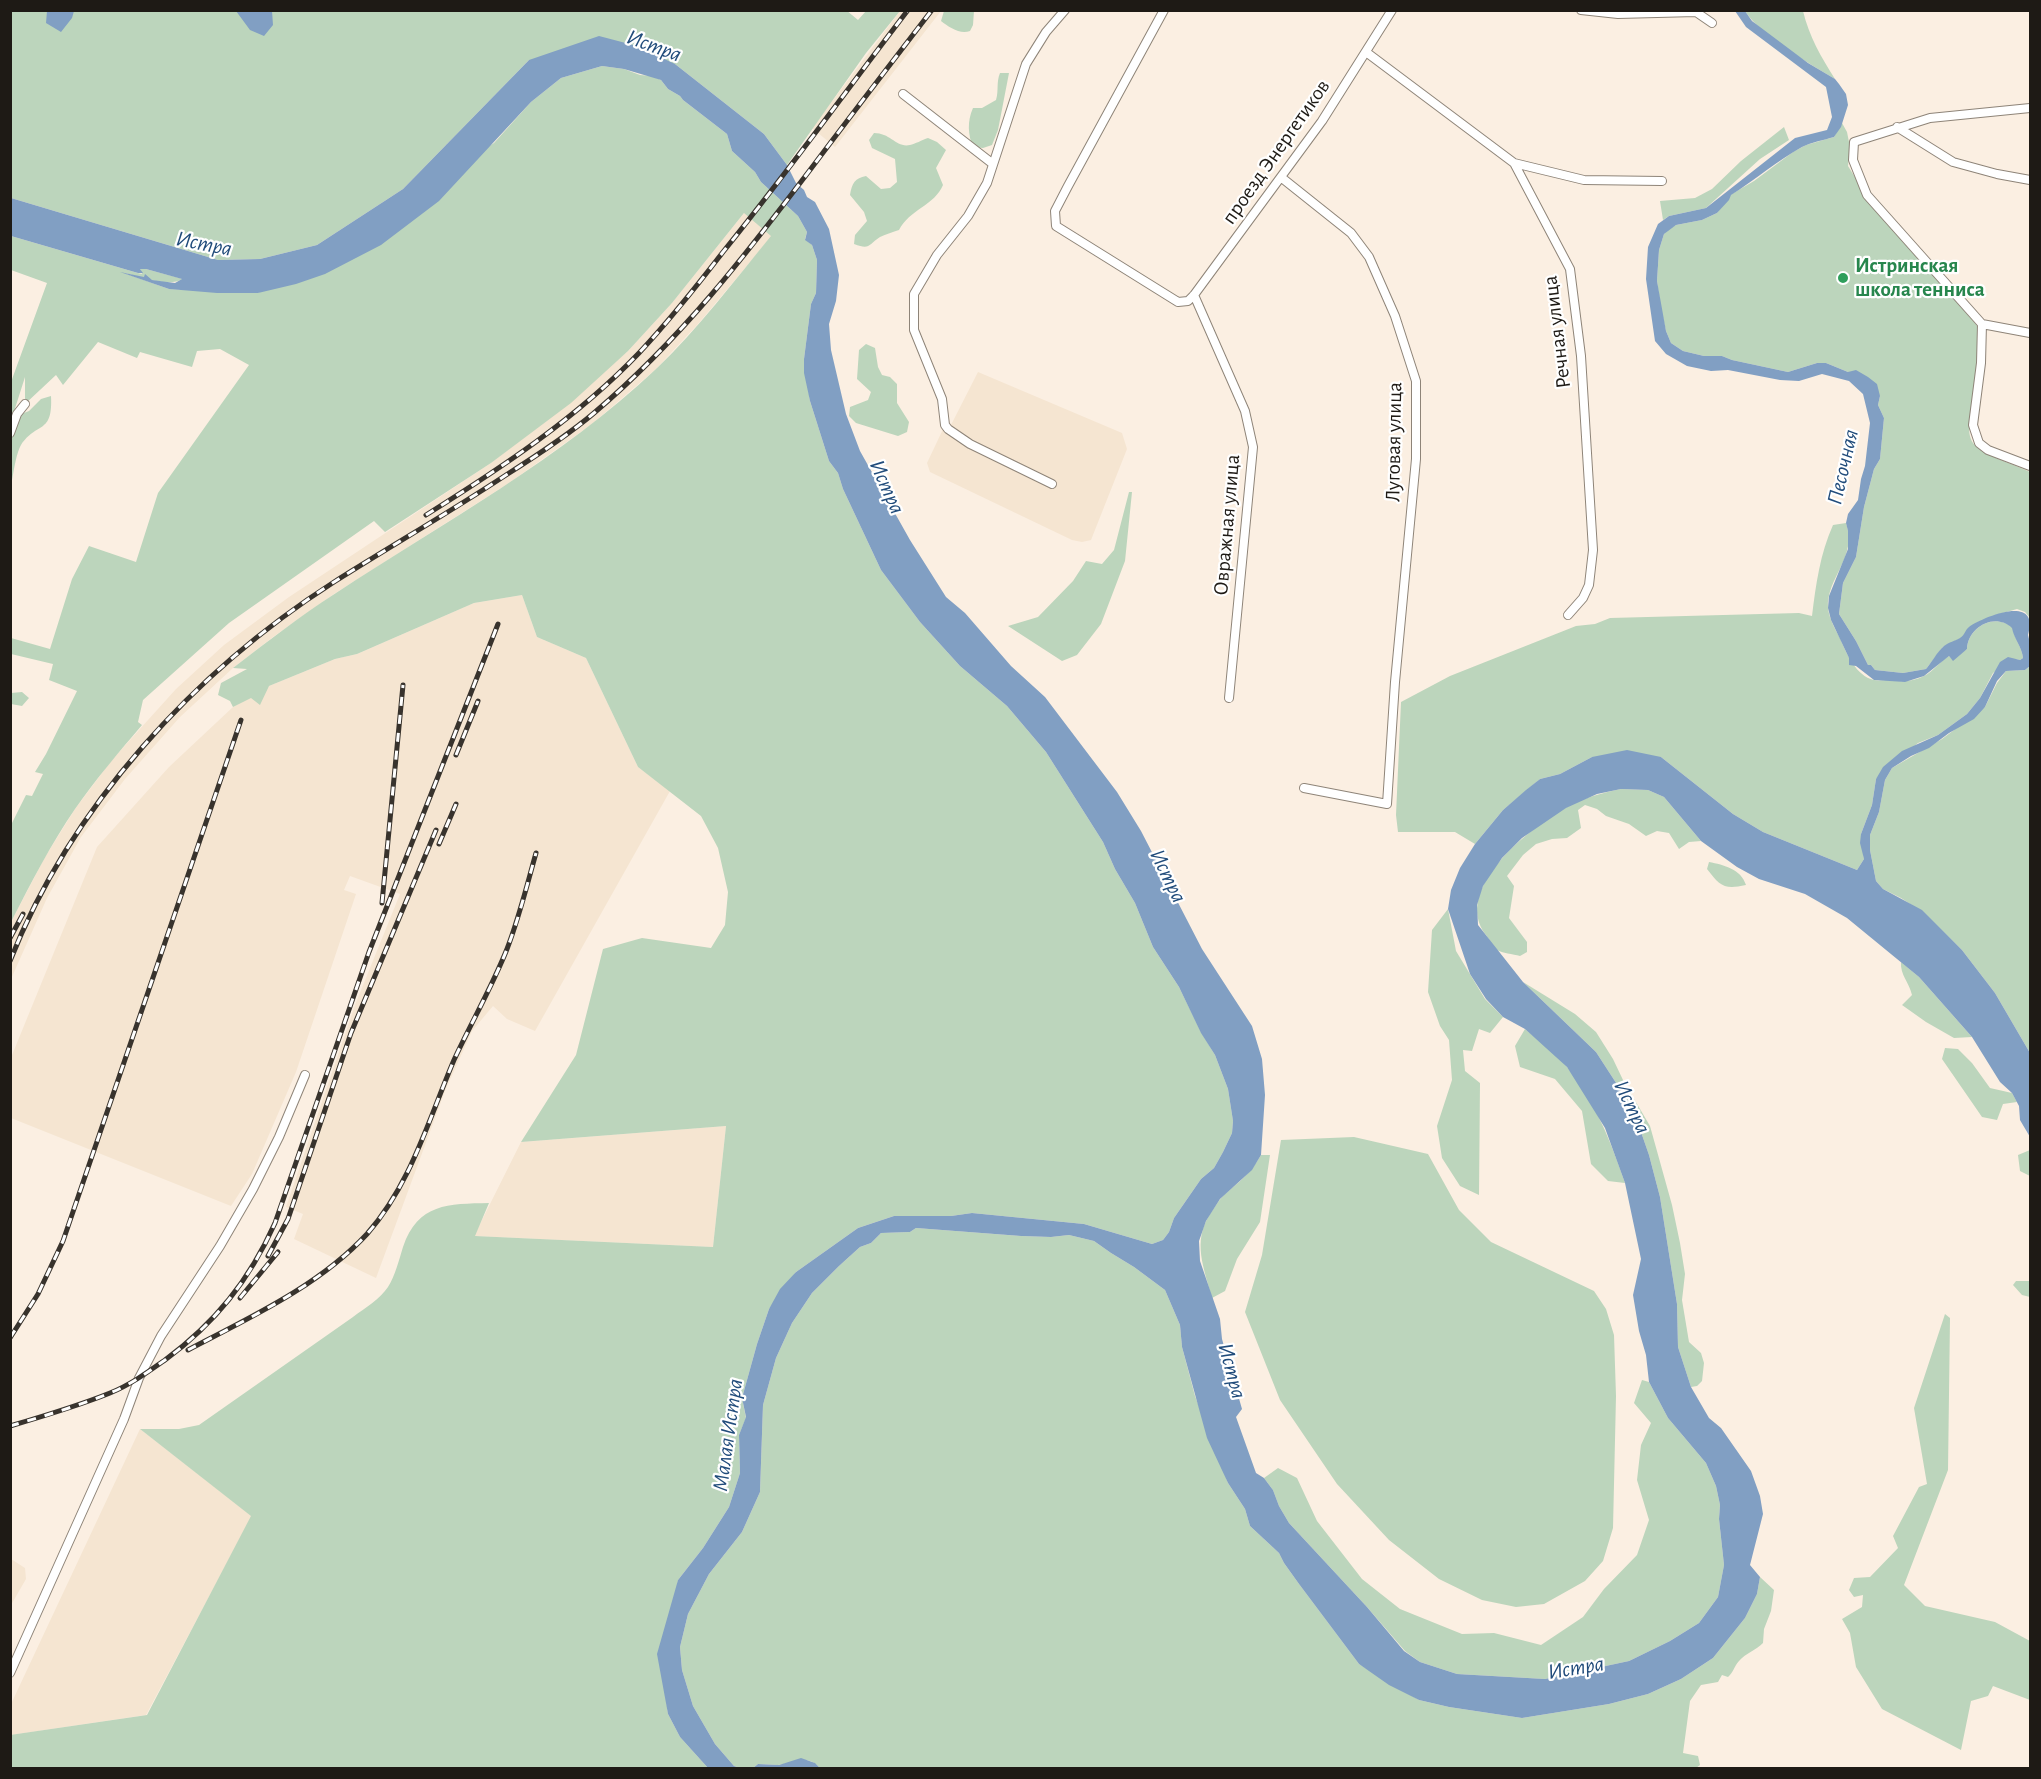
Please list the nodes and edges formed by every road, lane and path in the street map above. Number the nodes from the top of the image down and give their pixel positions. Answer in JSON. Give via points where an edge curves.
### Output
{"nodes":[{"id":1,"x":1065,"y":10,"type":"edge"},
{"id":2,"x":1164,"y":10,"type":"edge"},
{"id":3,"x":1392,"y":10,"type":"edge"},
{"id":4,"x":1581,"y":10,"type":"edge"},
{"id":5,"x":1712,"y":23,"type":"dead end"},
{"id":6,"x":1366,"y":52,"type":"junction"},
{"id":7,"x":903,"y":94,"type":"dead end"},
{"id":8,"x":2031,"y":108,"type":"edge"},
{"id":9,"x":1897,"y":126,"type":"junction"},
{"id":10,"x":1514,"y":163,"type":"junction"},
{"id":11,"x":993,"y":164,"type":"junction"},
{"id":12,"x":1282,"y":178,"type":"junction"},
{"id":13,"x":2031,"y":180,"type":"edge"},
{"id":14,"x":1662,"y":181,"type":"dead end"},
{"id":15,"x":1194,"y":295,"type":"junction"},
{"id":16,"x":1982,"y":324,"type":"junction"},
{"id":17,"x":2031,"y":333,"type":"edge"},
{"id":18,"x":25,"y":404,"type":"dead end"},
{"id":19,"x":10,"y":434,"type":"edge"},
{"id":20,"x":2031,"y":466,"type":"edge"},
{"id":21,"x":1052,"y":484,"type":"dead end"},
{"id":22,"x":1568,"y":615,"type":"dead end"},
{"id":23,"x":1229,"y":698,"type":"dead end"},
{"id":24,"x":1304,"y":788,"type":"dead end"},
{"id":25,"x":305,"y":1075,"type":"dead end"},
{"id":26,"x":10,"y":1672,"type":"edge"}],
"edges":[{"from":1,"to":11,"type":"street","via":[[1026,64]]},
{"from":2,"to":15,"type":"street","name":"проезд Энергетиков","via":[[1055,211],[1056,226],[1178,302],[1188,301]]},
{"from":3,"to":6,"type":"street","name":"проезд Энергетиков"},
{"from":4,"to":5,"type":"street","via":[[1618,14],[1696,12]]},
{"from":6,"to":10,"type":"street","name":"Речная улица"},
{"from":6,"to":12,"type":"street","name":"проезд Энергетиков"},
{"from":7,"to":11,"type":"street"},
{"from":8,"to":9,"type":"street","via":[[1930,117]]},
{"from":9,"to":13,"type":"street","via":[[1953,162]]},
{"from":9,"to":16,"type":"street","via":[[1854,142],[1853,160],[1858,176],[1867,195]]},
{"from":10,"to":14,"type":"street","via":[[1584,180]]},
{"from":10,"to":22,"type":"street","name":"Речная улица","via":[[1570,269],[1575,304],[1593,550],[1589,585]]},
{"from":11,"to":21,"type":"street","via":[[968,216],[937,255],[914,294],[914,330],[942,399],[948,429]]},
{"from":12,"to":15,"type":"street","name":"проезд Энергетиков"},
{"from":12,"to":24,"type":"street","name":"Луговая улица","via":[[1352,233],[1370,257],[1416,381],[1416,459],[1388,804]]},
{"from":15,"to":23,"type":"street","name":"Овражная улица","via":[[1245,411],[1253,447]]},
{"from":16,"to":17,"type":"street"},
{"from":16,"to":20,"type":"street","via":[[1972,425],[1979,443],[1988,450]]},
{"from":18,"to":19,"type":"street"},
{"from":25,"to":26,"type":"street","via":[[253,1189],[139,1378]]}]}
